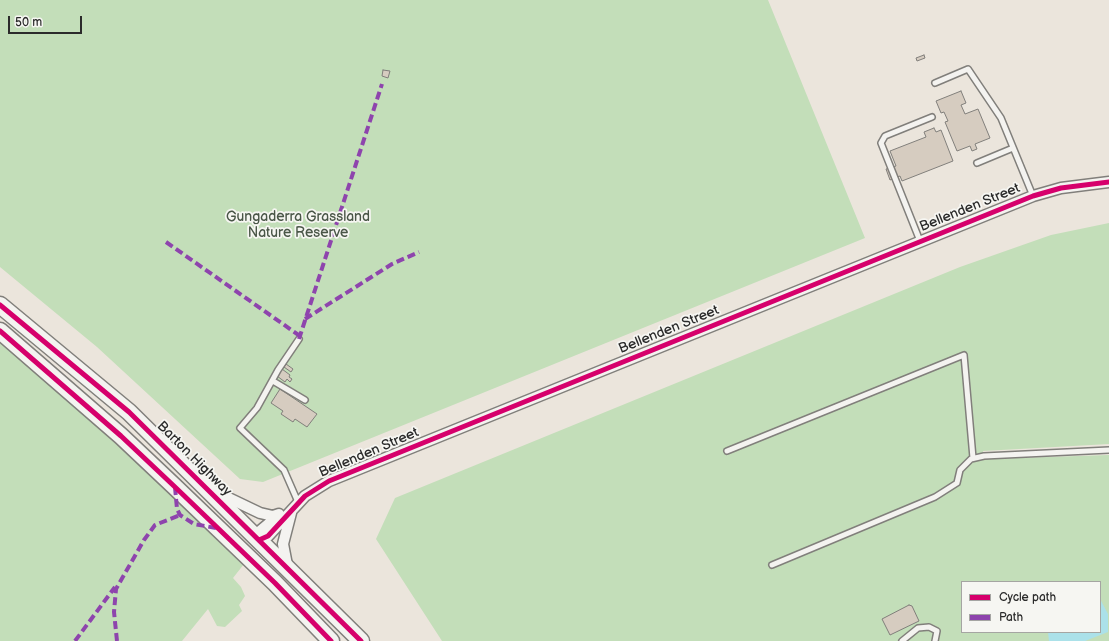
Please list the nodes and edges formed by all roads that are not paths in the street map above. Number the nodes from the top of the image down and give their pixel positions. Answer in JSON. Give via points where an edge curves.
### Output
{"nodes":[{"id":1,"x":934,"y":83,"type":"dead end"},
{"id":2,"x":932,"y":117,"type":"dead end"},
{"id":3,"x":1014,"y":148,"type":"junction"},
{"id":4,"x":977,"y":163,"type":"dead end"},
{"id":5,"x":1109,"y":182,"type":"edge"},
{"id":6,"x":1033,"y":196,"type":"junction"},
{"id":7,"x":920,"y":241,"type":"junction"},
{"id":8,"x":0,"y":305,"type":"edge"},
{"id":9,"x":0,"y":331,"type":"edge"},
{"id":10,"x":299,"y":339,"type":"dead end"},
{"id":11,"x":273,"y":381,"type":"junction"},
{"id":12,"x":305,"y":400,"type":"dead end"},
{"id":13,"x":1109,"y":450,"type":"edge"},
{"id":14,"x":727,"y":451,"type":"dead end"},
{"id":15,"x":973,"y":458,"type":"junction"},
{"id":16,"x":205,"y":486,"type":"junction"},
{"id":17,"x":295,"y":504,"type":"junction"},
{"id":18,"x":279,"y":514,"type":"junction"},
{"id":19,"x":225,"y":534,"type":"junction"},
{"id":20,"x":258,"y":539,"type":"junction"},
{"id":21,"x":772,"y":565,"type":"dead end"},
{"id":22,"x":288,"y":570,"type":"junction"},
{"id":23,"x":275,"y":583,"type":"junction"},
{"id":24,"x":331,"y":641,"type":"edge"},
{"id":25,"x":361,"y":641,"type":"edge"},
{"id":26,"x":902,"y":641,"type":"edge"},
{"id":27,"x":935,"y":641,"type":"edge"}],
"edges":[{"from":1,"to":3,"type":"lane","via":[[968,69],[1001,118]]},
{"from":2,"to":7,"type":"lane","via":[[885,136],[881,143]]},
{"from":3,"to":4,"type":"lane"},
{"from":3,"to":6,"type":"lane"},
{"from":5,"to":6,"type":"street","name":"Bellenden Street","via":[[1060,188]]},
{"from":6,"to":7,"type":"street","name":"Bellenden Street"},
{"from":7,"to":17,"type":"street","name":"Bellenden Street","via":[[329,481]]},
{"from":8,"to":16,"type":"highway","name":"Barton Highway","via":[[129,412]]},
{"from":9,"to":19,"type":"highway","via":[[120,436]]},
{"from":10,"to":11,"type":"lane"},
{"from":11,"to":12,"type":"lane"},
{"from":11,"to":17,"type":"lane","via":[[257,408],[240,428],[284,470]]},
{"from":13,"to":15,"type":"lane"},
{"from":14,"to":15,"type":"lane","via":[[964,355]]},
{"from":15,"to":21,"type":"lane","via":[[960,470],[958,483],[935,497]]},
{"from":16,"to":18,"type":"street","via":[[260,513],[273,516]]},
{"from":16,"to":20,"type":"highway","name":"Barton Highway"},
{"from":17,"to":18,"type":"street","name":"Bellenden Street"},
{"from":17,"to":20,"type":"street","name":"Bellenden Street","via":[[268,536]]},
{"from":17,"to":22,"type":"street","via":[[283,544]]},
{"from":18,"to":20,"type":"street","name":"Bellenden Street","via":[[261,530]]},
{"from":19,"to":20,"type":"highway"},
{"from":19,"to":23,"type":"highway"},
{"from":20,"to":22,"type":"highway","name":"Barton Highway"},
{"from":20,"to":23,"type":"highway","via":[[259,555]]},
{"from":22,"to":25,"type":"highway","name":"Barton Highway"},
{"from":23,"to":24,"type":"highway"},
{"from":26,"to":27,"type":"lane","via":[[918,628],[929,627],[937,631]]}]}
